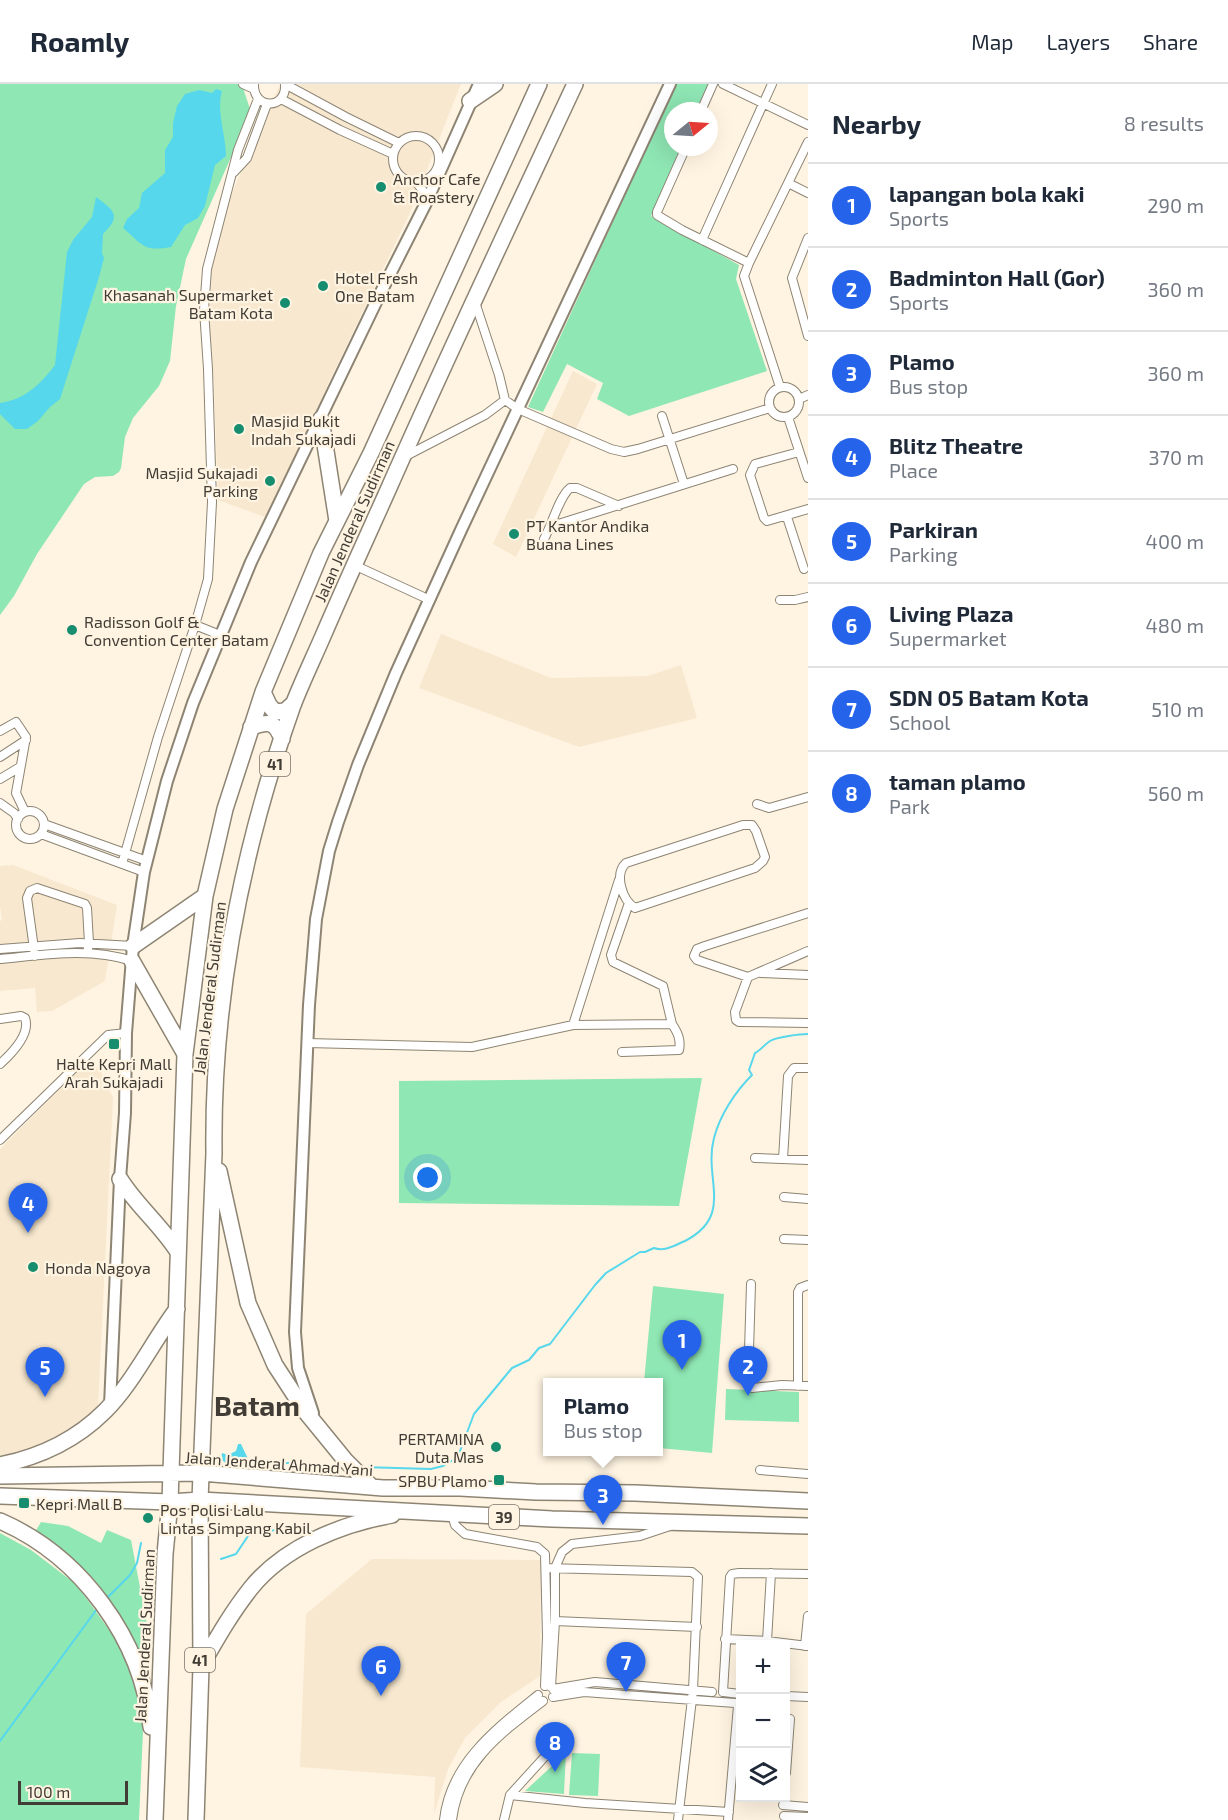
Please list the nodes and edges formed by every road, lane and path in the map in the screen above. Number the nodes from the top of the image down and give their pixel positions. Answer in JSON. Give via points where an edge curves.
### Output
{"nodes":[{"id":1,"x":243,"y":84,"type":"edge"},
{"id":2,"x":285,"y":84,"type":"edge"},
{"id":3,"x":479,"y":84,"type":"edge"},
{"id":4,"x":495,"y":84,"type":"edge"},
{"id":5,"x":539,"y":84,"type":"edge"},
{"id":6,"x":574,"y":84,"type":"edge"},
{"id":7,"x":670,"y":84,"type":"edge"},
{"id":8,"x":713,"y":84,"type":"edge"},
{"id":9,"x":723,"y":84,"type":"edge"},
{"id":10,"x":772,"y":84,"type":"edge"},
{"id":11,"x":254,"y":86,"type":"edge"},
{"id":12,"x":258,"y":99,"type":"junction"},
{"id":13,"x":281,"y":99,"type":"junction"},
{"id":14,"x":470,"y":101,"type":"junction"},
{"id":15,"x":705,"y":102,"type":"edge"},
{"id":16,"x":267,"y":104,"type":"junction"},
{"id":17,"x":764,"y":104,"type":"junction"},
{"id":18,"x":808,"y":125,"type":"edge"},
{"id":19,"x":455,"y":140,"type":"junction"},
{"id":20,"x":399,"y":143,"type":"junction"},
{"id":21,"x":435,"y":145,"type":"junction"},
{"id":22,"x":807,"y":147,"type":"edge"},
{"id":23,"x":393,"y":154,"type":"junction"},
{"id":24,"x":682,"y":156,"type":"edge"},
{"id":25,"x":233,"y":174,"type":"junction"},
{"id":26,"x":417,"y":182,"type":"junction"},
{"id":27,"x":788,"y":183,"type":"junction"},
{"id":28,"x":808,"y":193,"type":"edge"},
{"id":29,"x":426,"y":203,"type":"junction"},
{"id":30,"x":808,"y":238,"type":"edge"},
{"id":31,"x":702,"y":240,"type":"junction"},
{"id":32,"x":748,"y":263,"type":"junction"},
{"id":33,"x":475,"y":300,"type":"junction"},
{"id":34,"x":808,"y":336,"type":"edge"},
{"id":35,"x":780,"y":387,"type":"junction"},
{"id":36,"x":808,"y":395,"type":"edge"},
{"id":37,"x":799,"y":399,"type":"junction"},
{"id":38,"x":505,"y":400,"type":"junction"},
{"id":39,"x":518,"y":408,"type":"junction"},
{"id":40,"x":770,"y":408,"type":"junction"},
{"id":41,"x":662,"y":416,"type":"dead end"},
{"id":42,"x":788,"y":417,"type":"junction"},
{"id":43,"x":321,"y":419,"type":"junction"},
{"id":44,"x":670,"y":439,"type":"junction"},
{"id":45,"x":799,"y":452,"type":"junction"},
{"id":46,"x":402,"y":458,"type":"junction"},
{"id":47,"x":733,"y":470,"type":"dead end"},
{"id":48,"x":808,"y":478,"type":"edge"},
{"id":49,"x":684,"y":484,"type":"junction"},
{"id":50,"x":619,"y":506,"type":"junction"},
{"id":51,"x":808,"y":509,"type":"edge"},
{"id":52,"x":787,"y":517,"type":"junction"},
{"id":53,"x":337,"y":521,"type":"junction"},
{"id":54,"x":552,"y":526,"type":"junction"},
{"id":55,"x":544,"y":539,"type":"dead end"},
{"id":56,"x":354,"y":565,"type":"junction"},
{"id":57,"x":804,"y":569,"type":"dead end"},
{"id":58,"x":808,"y":597,"type":"edge"},
{"id":59,"x":430,"y":600,"type":"junction"},
{"id":60,"x":780,"y":600,"type":"dead end"},
{"id":61,"x":195,"y":625,"type":"junction"},
{"id":62,"x":220,"y":635,"type":"junction"},
{"id":63,"x":263,"y":692,"type":"junction"},
{"id":64,"x":294,"y":703,"type":"junction"},
{"id":65,"x":251,"y":727,"type":"junction"},
{"id":66,"x":0,"y":731,"type":"edge"},
{"id":67,"x":282,"y":739,"type":"junction"},
{"id":68,"x":26,"y":740,"type":"junction"},
{"id":69,"x":0,"y":757,"type":"edge"},
{"id":70,"x":20,"y":767,"type":"junction"},
{"id":71,"x":0,"y":778,"type":"edge"},
{"id":72,"x":808,"y":797,"type":"edge"},
{"id":73,"x":0,"y":803,"type":"edge"},
{"id":74,"x":757,"y":804,"type":"dead end"},
{"id":75,"x":25,"y":812,"type":"junction"},
{"id":76,"x":18,"y":819,"type":"junction"},
{"id":77,"x":44,"y":824,"type":"junction"},
{"id":78,"x":41,"y":834,"type":"junction"},
{"id":79,"x":125,"y":853,"type":"junction"},
{"id":80,"x":122,"y":864,"type":"junction"},
{"id":81,"x":145,"y":866,"type":"junction"},
{"id":82,"x":619,"y":880,"type":"junction"},
{"id":83,"x":205,"y":897,"type":"junction"},
{"id":84,"x":629,"y":903,"type":"junction"},
{"id":85,"x":808,"y":913,"type":"edge"},
{"id":86,"x":89,"y":943,"type":"junction"},
{"id":87,"x":34,"y":947,"type":"junction"},
{"id":88,"x":0,"y":949,"type":"edge"},
{"id":89,"x":808,"y":951,"type":"edge"},
{"id":90,"x":87,"y":953,"type":"junction"},
{"id":91,"x":132,"y":953,"type":"junction"},
{"id":92,"x":34,"y":956,"type":"junction"},
{"id":93,"x":0,"y":959,"type":"edge"},
{"id":94,"x":760,"y":973,"type":"junction"},
{"id":95,"x":808,"y":975,"type":"edge"},
{"id":96,"x":748,"y":977,"type":"junction"},
{"id":97,"x":0,"y":1019,"type":"edge"},
{"id":98,"x":808,"y":1023,"type":"edge"},
{"id":99,"x":672,"y":1024,"type":"junction"},
{"id":100,"x":573,"y":1025,"type":"junction"},
{"id":101,"x":126,"y":1033,"type":"junction"},
{"id":102,"x":307,"y":1043,"type":"junction"},
{"id":103,"x":622,"y":1052,"type":"dead end"},
{"id":104,"x":185,"y":1054,"type":"junction"},
{"id":105,"x":0,"y":1064,"type":"edge"},
{"id":106,"x":808,"y":1068,"type":"edge"},
{"id":107,"x":0,"y":1140,"type":"edge"},
{"id":108,"x":214,"y":1154,"type":"junction"},
{"id":109,"x":755,"y":1158,"type":"dead end"},
{"id":110,"x":783,"y":1159,"type":"junction"},
{"id":111,"x":808,"y":1160,"type":"edge"},
{"id":112,"x":120,"y":1179,"type":"junction"},
{"id":113,"x":784,"y":1197,"type":"dead end"},
{"id":114,"x":808,"y":1199,"type":"edge"},
{"id":115,"x":784,"y":1239,"type":"dead end"},
{"id":116,"x":808,"y":1240,"type":"edge"},
{"id":117,"x":178,"y":1252,"type":"junction"},
{"id":118,"x":751,"y":1284,"type":"dead end"},
{"id":119,"x":808,"y":1286,"type":"edge"},
{"id":120,"x":177,"y":1309,"type":"junction"},
{"id":121,"x":798,"y":1386,"type":"junction"},
{"id":122,"x":808,"y":1386,"type":"edge"},
{"id":123,"x":110,"y":1405,"type":"junction"},
{"id":124,"x":325,"y":1434,"type":"junction"},
{"id":125,"x":0,"y":1465,"type":"edge"},
{"id":126,"x":760,"y":1470,"type":"dead end"},
{"id":127,"x":169,"y":1473,"type":"junction"},
{"id":128,"x":201,"y":1473,"type":"junction"},
{"id":129,"x":808,"y":1474,"type":"edge"},
{"id":130,"x":0,"y":1476,"type":"edge"},
{"id":131,"x":377,"y":1488,"type":"junction"},
{"id":132,"x":0,"y":1496,"type":"edge"},
{"id":133,"x":200,"y":1500,"type":"junction"},
{"id":134,"x":808,"y":1501,"type":"edge"},
{"id":135,"x":170,"y":1502,"type":"junction"},
{"id":136,"x":382,"y":1509,"type":"junction"},
{"id":137,"x":413,"y":1512,"type":"junction"},
{"id":138,"x":452,"y":1514,"type":"junction"},
{"id":139,"x":0,"y":1521,"type":"edge"},
{"id":140,"x":681,"y":1522,"type":"junction"},
{"id":141,"x":808,"y":1527,"type":"edge"},
{"id":142,"x":546,"y":1568,"type":"junction"},
{"id":143,"x":555,"y":1568,"type":"junction"},
{"id":144,"x":771,"y":1573,"type":"junction"},
{"id":145,"x":808,"y":1574,"type":"edge"},
{"id":146,"x":808,"y":1616,"type":"edge"},
{"id":147,"x":555,"y":1621,"type":"junction"},
{"id":148,"x":697,"y":1628,"type":"junction"},
{"id":149,"x":550,"y":1636,"type":"junction"},
{"id":150,"x":725,"y":1639,"type":"junction"},
{"id":151,"x":746,"y":1640,"type":"edge"},
{"id":152,"x":767,"y":1640,"type":"edge"},
{"id":153,"x":790,"y":1644,"type":"edge"},
{"id":154,"x":807,"y":1646,"type":"edge"},
{"id":155,"x":201,"y":1667,"type":"junction"},
{"id":156,"x":551,"y":1690,"type":"junction"},
{"id":157,"x":693,"y":1690,"type":"junction"},
{"id":158,"x":712,"y":1692,"type":"dead end"},
{"id":159,"x":736,"y":1693,"type":"edge"},
{"id":160,"x":790,"y":1696,"type":"edge"},
{"id":161,"x":808,"y":1697,"type":"edge"},
{"id":162,"x":541,"y":1698,"type":"junction"},
{"id":163,"x":692,"y":1701,"type":"junction"},
{"id":164,"x":561,"y":1740,"type":"dead end"},
{"id":165,"x":510,"y":1795,"type":"junction"},
{"id":166,"x":783,"y":1802,"type":"edge"},
{"id":167,"x":788,"y":1802,"type":"edge"},
{"id":168,"x":808,"y":1806,"type":"edge"},
{"id":169,"x":678,"y":1807,"type":"junction"},
{"id":170,"x":728,"y":1816,"type":"edge"},
{"id":171,"x":808,"y":1817,"type":"edge"},
{"id":172,"x":784,"y":1818,"type":"edge"},
{"id":173,"x":154,"y":1820,"type":"edge"},
{"id":174,"x":196,"y":1820,"type":"edge"},
{"id":175,"x":444,"y":1820,"type":"edge"},
{"id":176,"x":453,"y":1820,"type":"edge"},
{"id":177,"x":504,"y":1820,"type":"edge"},
{"id":178,"x":678,"y":1820,"type":"edge"}],
"edges":[{"from":1,"to":11,"type":"street"},
{"from":2,"to":13,"type":"street"},
{"from":2,"to":20,"type":"street"},
{"from":3,"to":14,"type":"street"},
{"from":4,"to":14,"type":"highway"},
{"from":5,"to":53,"type":"highway","name":"Jalan Jenderal Sudirman","number":"41"},
{"from":6,"to":33,"type":"highway","name":"Jalan Jenderal Sudirman","number":"41"},
{"from":7,"to":39,"type":"street"},
{"from":8,"to":15,"type":"street"},
{"from":9,"to":17,"type":"street"},
{"from":10,"to":17,"type":"street"},
{"from":11,"to":12,"type":"street"},
{"from":12,"to":16,"type":"street"},
{"from":12,"to":25,"type":"street"},
{"from":13,"to":16,"type":"street"},
{"from":13,"to":23,"type":"street"},
{"from":14,"to":19,"type":"street"},
{"from":16,"to":25,"type":"street","via":[[247,158]]},
{"from":17,"to":18,"type":"street"},
{"from":17,"to":31,"type":"street"},
{"from":19,"to":21,"type":"street","via":[[445,146]]},
{"from":19,"to":29,"type":"street"},
{"from":20,"to":21,"type":"street","via":[[420,136]]},
{"from":20,"to":23,"type":"street"},
{"from":21,"to":26,"type":"street","via":[[439,156],[435,171]]},
{"from":22,"to":27,"type":"street"},
{"from":23,"to":26,"type":"street","via":[[393,164],[402,177]]},
{"from":24,"to":31,"type":"street","via":[[657,214]]},
{"from":25,"to":61,"type":"street","via":[[204,293],[212,502],[208,579]]},
{"from":26,"to":29,"type":"street"},
{"from":27,"to":28,"type":"street"},
{"from":27,"to":32,"type":"street"},
{"from":29,"to":43,"type":"street"},
{"from":30,"to":34,"type":"street","via":[[792,278]]},
{"from":31,"to":32,"type":"street"},
{"from":32,"to":35,"type":"street","via":[[745,280]]},
{"from":33,"to":38,"type":"street"},
{"from":33,"to":46,"type":"highway","name":"Jalan Jenderal Sudirman","number":"41"},
{"from":35,"to":37,"type":"street","via":[[794,390]]},
{"from":35,"to":40,"type":"street","via":[[772,393]]},
{"from":36,"to":37,"type":"street"},
{"from":37,"to":42,"type":"street","via":[[796,412]]},
{"from":38,"to":39,"type":"street"},
{"from":38,"to":46,"type":"street","via":[[485,415]]},
{"from":39,"to":44,"type":"street","via":[[619,452]]},
{"from":39,"to":59,"type":"street"},
{"from":40,"to":42,"type":"street","via":[[777,416]]},
{"from":40,"to":44,"type":"street"},
{"from":41,"to":44,"type":"street"},
{"from":42,"to":45,"type":"street"},
{"from":43,"to":53,"type":"highway"},
{"from":43,"to":62,"type":"street"},
{"from":44,"to":49,"type":"street"},
{"from":45,"to":48,"type":"street"},
{"from":45,"to":52,"type":"street","via":[[755,464],[750,475],[765,520]]},
{"from":46,"to":56,"type":"highway","name":"Jalan Jenderal Sudirman","number":"41"},
{"from":47,"to":49,"type":"street"},
{"from":49,"to":50,"type":"street"},
{"from":50,"to":54,"type":"street"},
{"from":50,"to":54,"type":"street","via":[[570,488]]},
{"from":51,"to":52,"type":"street"},
{"from":52,"to":57,"type":"street"},
{"from":53,"to":63,"type":"highway","name":"Jalan Jenderal Sudirman","number":"41"},
{"from":54,"to":55,"type":"street"},
{"from":56,"to":59,"type":"street"},
{"from":56,"to":64,"type":"highway","name":"Jalan Jenderal Sudirman","number":"41"},
{"from":58,"to":60,"type":"street"},
{"from":59,"to":102,"type":"street","via":[[377,716],[329,852],[316,919]]},
{"from":61,"to":62,"type":"street"},
{"from":61,"to":79,"type":"street"},
{"from":62,"to":81,"type":"street","via":[[167,781]]},
{"from":63,"to":64,"type":"highway","via":[[275,712],[285,711]]},
{"from":63,"to":65,"type":"highway","name":"Jalan Jenderal Sudirman","number":"41"},
{"from":64,"to":67,"type":"highway","name":"Jalan Jenderal Sudirman","number":"41"},
{"from":65,"to":67,"type":"highway","via":[[273,725]]},
{"from":65,"to":83,"type":"highway","name":"Jalan Jenderal Sudirman","number":"41","via":[[225,809]]},
{"from":66,"to":68,"type":"street","via":[[16,722]]},
{"from":67,"to":108,"type":"highway","name":"Jalan Jenderal Sudirman","number":"41","via":[[243,876],[230,944],[217,1051]]},
{"from":68,"to":69,"type":"street"},
{"from":68,"to":70,"type":"street"},
{"from":70,"to":71,"type":"street"},
{"from":70,"to":75,"type":"street","via":[[16,792]]},
{"from":72,"to":74,"type":"street","via":[[769,808]]},
{"from":73,"to":76,"type":"street"},
{"from":75,"to":76,"type":"street"},
{"from":75,"to":77,"type":"street","via":[[37,813]]},
{"from":76,"to":78,"type":"street","via":[[18,832],[25,838]]},
{"from":77,"to":78,"type":"street"},
{"from":77,"to":79,"type":"street"},
{"from":78,"to":80,"type":"street"},
{"from":79,"to":80,"type":"street"},
{"from":79,"to":81,"type":"street"},
{"from":80,"to":81,"type":"street"},
{"from":81,"to":91,"type":"street"},
{"from":82,"to":84,"type":"street"},
{"from":82,"to":84,"type":"street","via":[[620,868],[626,863],[743,825],[752,825],[756,831],[765,857],[755,868],[634,908]]},
{"from":82,"to":100,"type":"street"},
{"from":83,"to":91,"type":"highway"},
{"from":83,"to":104,"type":"highway","name":"Jalan Jenderal Sudirman","number":"41"},
{"from":84,"to":99,"type":"street","via":[[611,955],[613,962],[663,986]]},
{"from":85,"to":96,"type":"street","via":[[695,952],[697,960]]},
{"from":86,"to":87,"type":"street"},
{"from":86,"to":87,"type":"street","via":[[85,904],[38,888],[30,891],[27,898]]},
{"from":86,"to":90,"type":"street"},
{"from":86,"to":91,"type":"street"},
{"from":87,"to":88,"type":"street"},
{"from":87,"to":92,"type":"street"},
{"from":89,"to":94,"type":"street"},
{"from":90,"to":91,"type":"street"},
{"from":90,"to":92,"type":"street"},
{"from":91,"to":101,"type":"street"},
{"from":91,"to":104,"type":"highway"},
{"from":92,"to":93,"type":"street"},
{"from":94,"to":95,"type":"street"},
{"from":94,"to":96,"type":"street"},
{"from":96,"to":98,"type":"street","via":[[735,1012],[736,1020]]},
{"from":97,"to":105,"type":"street","via":[[21,1016],[27,1027]]},
{"from":99,"to":100,"type":"street"},
{"from":99,"to":103,"type":"street","via":[[678,1032],[680,1050]]},
{"from":100,"to":102,"type":"street","via":[[472,1047]]},
{"from":101,"to":107,"type":"street","via":[[108,1035]]},
{"from":101,"to":112,"type":"street"},
{"from":102,"to":124,"type":"street","via":[[295,1332],[302,1384]]},
{"from":104,"to":117,"type":"highway","name":"Jalan Jenderal Sudirman","number":"41"},
{"from":106,"to":110,"type":"street","via":[[794,1068],[788,1076]]},
{"from":108,"to":124,"type":"highway","via":[[248,1303],[275,1365]]},
{"from":108,"to":128,"type":"highway","name":"Jalan Jenderal Sudirman","number":"41"},
{"from":109,"to":110,"type":"street"},
{"from":110,"to":111,"type":"street"},
{"from":112,"to":117,"type":"highway"},
{"from":112,"to":123,"type":"street"},
{"from":113,"to":114,"type":"street"},
{"from":115,"to":116,"type":"street"},
{"from":117,"to":120,"type":"highway","name":"Jalan Jenderal Sudirman","number":"41"},
{"from":118,"to":121,"type":"street","via":[[748,1384],[752,1388]]},
{"from":119,"to":121,"type":"street","via":[[798,1292]]},
{"from":120,"to":123,"type":"highway"},
{"from":120,"to":127,"type":"highway","name":"Jalan Jenderal Sudirman","number":"41"},
{"from":121,"to":122,"type":"street"},
{"from":123,"to":125,"type":"highway","via":[[84,1430],[57,1446]]},
{"from":124,"to":131,"type":"highway","via":[[349,1465]]},
{"from":126,"to":129,"type":"street"},
{"from":127,"to":128,"type":"highway","name":"Jalan Jenderal Ahmad Yani","number":"39"},
{"from":127,"to":130,"type":"highway","name":"Jalan Jenderal Ahmad Yani","number":"39"},
{"from":127,"to":135,"type":"highway","name":"Jalan Jenderal Sudirman","number":"41"},
{"from":128,"to":131,"type":"highway","name":"Jalan Jenderal Ahmad Yani","number":"39"},
{"from":128,"to":133,"type":"highway","name":"Jalan Jenderal Sudirman","number":"41"},
{"from":131,"to":134,"type":"highway","name":"Jalan Jenderal Ahmad Yani","number":"39"},
{"from":131,"to":136,"type":"highway"},
{"from":132,"to":135,"type":"highway","number":"39"},
{"from":133,"to":135,"type":"highway","number":"39"},
{"from":133,"to":136,"type":"highway","number":"39"},
{"from":133,"to":155,"type":"highway","name":"Jalan Jenderal Sudirman","number":"41"},
{"from":135,"to":173,"type":"highway","name":"Jalan Jenderal Sudirman","number":"41"},
{"from":136,"to":137,"type":"highway","number":"39"},
{"from":137,"to":138,"type":"highway","number":"39"},
{"from":137,"to":155,"type":"highway","via":[[337,1530],[286,1557],[251,1588],[225,1623]]},
{"from":138,"to":140,"type":"highway","number":"39"},
{"from":138,"to":142,"type":"street","via":[[455,1525],[465,1534],[537,1547],[545,1554]]},
{"from":139,"to":173,"type":"highway","via":[[44,1545],[62,1560],[98,1597],[126,1643],[149,1710]]},
{"from":140,"to":141,"type":"highway","number":"39"},
{"from":140,"to":143,"type":"street","via":[[640,1536],[572,1544],[562,1552]]},
{"from":142,"to":143,"type":"street"},
{"from":142,"to":149,"type":"street"},
{"from":143,"to":147,"type":"street"},
{"from":143,"to":148,"type":"street","via":[[692,1572],[698,1577]]},
{"from":144,"to":145,"type":"street"},
{"from":144,"to":150,"type":"street","via":[[739,1572],[730,1576]]},
{"from":144,"to":152,"type":"street"},
{"from":146,"to":154,"type":"street"},
{"from":147,"to":148,"type":"street"},
{"from":147,"to":149,"type":"street"},
{"from":148,"to":157,"type":"street"},
{"from":149,"to":156,"type":"street"},
{"from":150,"to":151,"type":"street"},
{"from":150,"to":159,"type":"street","via":[[723,1692]]},
{"from":153,"to":154,"type":"street"},
{"from":155,"to":174,"type":"highway","name":"Jalan Jenderal Sudirman","number":"41"},
{"from":156,"to":157,"type":"street","via":[[595,1682]]},
{"from":156,"to":162,"type":"street","via":[[550,1700]]},
{"from":156,"to":162,"type":"street","via":[[539,1690]]},
{"from":156,"to":163,"type":"street"},
{"from":157,"to":158,"type":"street"},
{"from":157,"to":163,"type":"street"},
{"from":160,"to":161,"type":"street"},
{"from":162,"to":175,"type":"street","via":[[489,1736],[468,1759],[453,1785]]},
{"from":162,"to":176,"type":"street","via":[[473,1763],[460,1789]]},
{"from":163,"to":169,"type":"street"},
{"from":163,"to":170,"type":"street","via":[[738,1706]]},
{"from":164,"to":165,"type":"street"},
{"from":165,"to":169,"type":"street"},
{"from":165,"to":177,"type":"street"},
{"from":166,"to":172,"type":"street"},
{"from":167,"to":168,"type":"street"},
{"from":169,"to":170,"type":"street"},
{"from":169,"to":178,"type":"street"},
{"from":171,"to":172,"type":"street"}]}
